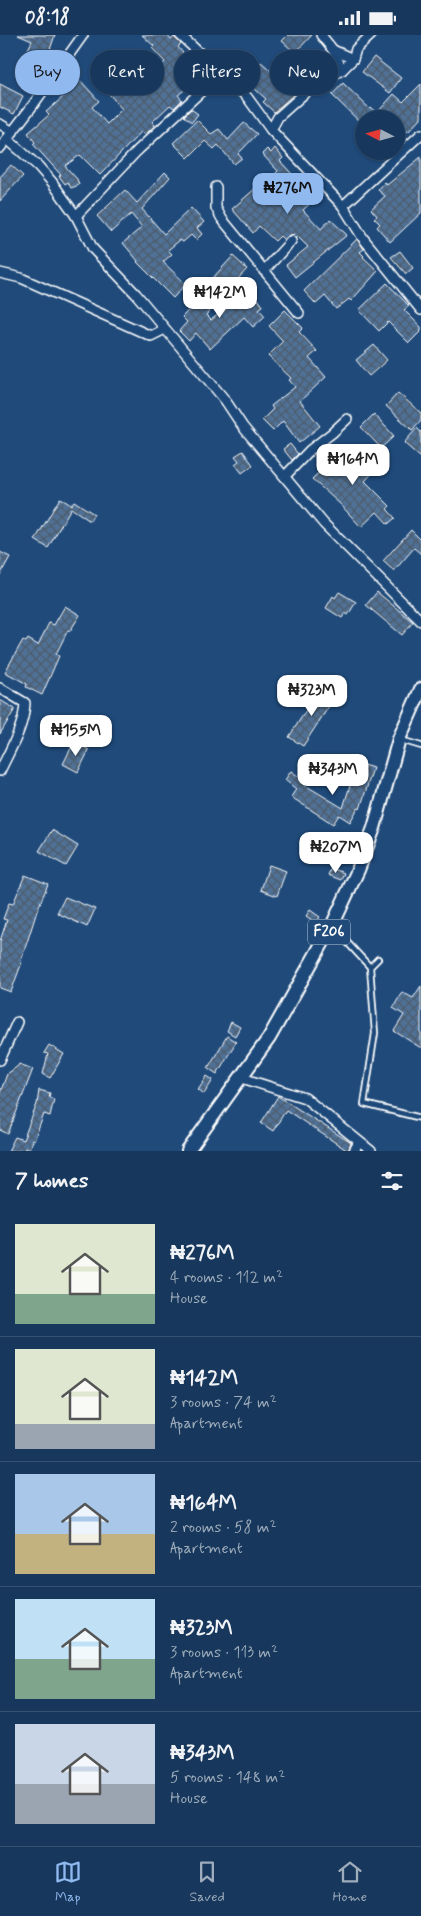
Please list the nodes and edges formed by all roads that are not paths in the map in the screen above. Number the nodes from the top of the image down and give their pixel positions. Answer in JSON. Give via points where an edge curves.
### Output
{"nodes":[{"id":1,"x":83,"y":35,"type":"edge"},
{"id":2,"x":180,"y":35,"type":"edge"},
{"id":3,"x":321,"y":35,"type":"edge"},
{"id":4,"x":372,"y":35,"type":"edge"},
{"id":5,"x":197,"y":50,"type":"edge"},
{"id":6,"x":333,"y":50,"type":"edge"},
{"id":7,"x":338,"y":52,"type":"edge"},
{"id":8,"x":353,"y":59,"type":"junction"},
{"id":9,"x":338,"y":61,"type":"edge"},
{"id":10,"x":342,"y":70,"type":"junction"},
{"id":11,"x":197,"y":95,"type":"edge"},
{"id":12,"x":245,"y":95,"type":"edge"},
{"id":13,"x":0,"y":124,"type":"edge"},
{"id":14,"x":271,"y":129,"type":"junction"},
{"id":15,"x":10,"y":135,"type":"junction"},
{"id":16,"x":420,"y":137,"type":"edge"},
{"id":17,"x":0,"y":148,"type":"edge"},
{"id":18,"x":216,"y":187,"type":"dead end"},
{"id":19,"x":343,"y":206,"type":"junction"},
{"id":20,"x":76,"y":216,"type":"junction"},
{"id":21,"x":291,"y":241,"type":"dead end"},
{"id":22,"x":264,"y":271,"type":"junction"},
{"id":23,"x":0,"y":273,"type":"edge"},
{"id":24,"x":421,"y":310,"type":"edge"},
{"id":25,"x":299,"y":313,"type":"dead end"},
{"id":26,"x":165,"y":329,"type":"junction"},
{"id":27,"x":347,"y":419,"type":"dead end"},
{"id":28,"x":285,"y":476,"type":"junction"},
{"id":29,"x":421,"y":621,"type":"edge"},
{"id":30,"x":0,"y":688,"type":"edge"},
{"id":31,"x":421,"y":689,"type":"edge"},
{"id":32,"x":400,"y":739,"type":"junction"},
{"id":33,"x":421,"y":746,"type":"edge"},
{"id":34,"x":0,"y":771,"type":"edge"},
{"id":35,"x":332,"y":926,"type":"junction"},
{"id":36,"x":378,"y":959,"type":"dead end"},
{"id":37,"x":370,"y":967,"type":"junction"},
{"id":38,"x":17,"y":1022,"type":"dead end"},
{"id":39,"x":0,"y":1060,"type":"edge"},
{"id":40,"x":242,"y":1078,"type":"junction"},
{"id":41,"x":421,"y":1119,"type":"edge"},
{"id":42,"x":359,"y":1142,"type":"junction"},
{"id":43,"x":188,"y":1151,"type":"edge"},
{"id":44,"x":354,"y":1151,"type":"edge"},
{"id":45,"x":371,"y":1151,"type":"edge"}],
"edges":[{"from":1,"to":15,"type":"street"},
{"from":2,"to":5,"type":"street"},
{"from":3,"to":6,"type":"street"},
{"from":4,"to":8,"type":"street","via":[[356,49]]},
{"from":7,"to":8,"type":"street"},
{"from":8,"to":10,"type":"street"},
{"from":9,"to":10,"type":"street"},
{"from":10,"to":14,"type":"street","via":[[315,84],[278,117]]},
{"from":11,"to":20,"type":"street","via":[[137,151]]},
{"from":12,"to":14,"type":"street"},
{"from":13,"to":15,"type":"street"},
{"from":14,"to":19,"type":"street"},
{"from":15,"to":17,"type":"street"},
{"from":15,"to":20,"type":"street","via":[[48,177]]},
{"from":16,"to":19,"type":"street"},
{"from":18,"to":22,"type":"street","via":[[216,208],[222,219]]},
{"from":19,"to":24,"type":"street","via":[[363,238]]},
{"from":20,"to":26,"type":"street","via":[[93,249]]},
{"from":21,"to":22,"type":"street"},
{"from":22,"to":25,"type":"street"},
{"from":23,"to":26,"type":"street","via":[[21,279],[151,336]]},
{"from":26,"to":28,"type":"street"},
{"from":27,"to":28,"type":"street"},
{"from":28,"to":29,"type":"street","via":[[324,524]]},
{"from":30,"to":34,"type":"street","via":[[25,703],[17,735]]},
{"from":31,"to":32,"type":"main road","number":"F206"},
{"from":32,"to":33,"type":"lane"},
{"from":32,"to":35,"type":"main road","number":"F206","via":[[374,828]]},
{"from":35,"to":37,"type":"lane"},
{"from":35,"to":40,"type":"main road","number":"F206","via":[[290,1004]]},
{"from":36,"to":37,"type":"lane"},
{"from":37,"to":41,"type":"lane","via":[[375,1033],[364,1104]]},
{"from":38,"to":39,"type":"street"},
{"from":40,"to":42,"type":"street","via":[[305,1099]]},
{"from":40,"to":43,"type":"main road","number":"F206"},
{"from":42,"to":44,"type":"street"},
{"from":42,"to":45,"type":"street"}]}
